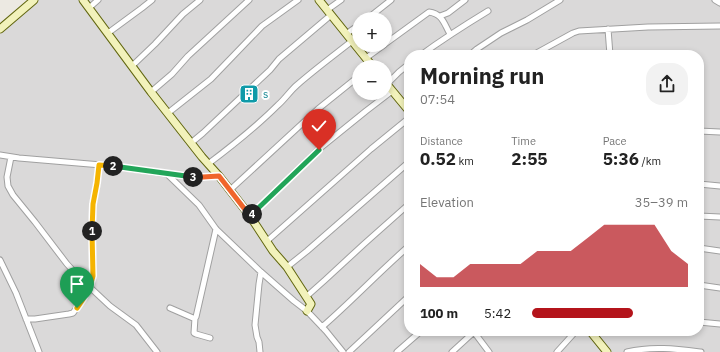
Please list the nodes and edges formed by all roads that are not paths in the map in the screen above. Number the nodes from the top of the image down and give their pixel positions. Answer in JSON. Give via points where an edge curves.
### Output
{"nodes":[{"id":1,"x":34,"y":0,"type":"edge"},
{"id":2,"x":83,"y":0,"type":"edge"},
{"id":3,"x":98,"y":0,"type":"edge"},
{"id":4,"x":152,"y":0,"type":"edge"},
{"id":5,"x":200,"y":0,"type":"edge"},
{"id":6,"x":249,"y":0,"type":"edge"},
{"id":7,"x":298,"y":0,"type":"edge"},
{"id":8,"x":319,"y":0,"type":"edge"},
{"id":9,"x":341,"y":0,"type":"edge"},
{"id":10,"x":391,"y":0,"type":"edge"},
{"id":11,"x":465,"y":0,"type":"edge"},
{"id":12,"x":560,"y":0,"type":"edge"},
{"id":13,"x":715,"y":0,"type":"edge"},
{"id":14,"x":720,"y":3,"type":"edge"},
{"id":15,"x":89,"y":8,"type":"junction"},
{"id":16,"x":376,"y":12,"type":"edge"},
{"id":17,"x":488,"y":12,"type":"dead end"},
{"id":18,"x":329,"y":13,"type":"junction"},
{"id":19,"x":440,"y":16,"type":"junction"},
{"id":20,"x":720,"y":26,"type":"edge"},
{"id":21,"x":0,"y":29,"type":"edge"},
{"id":22,"x":608,"y":29,"type":"junction"},
{"id":23,"x":352,"y":30,"type":"edge"},
{"id":24,"x":108,"y":34,"type":"junction"},
{"id":25,"x":346,"y":34,"type":"junction"},
{"id":26,"x":450,"y":34,"type":"junction"},
{"id":27,"x":392,"y":38,"type":"edge"},
{"id":28,"x":352,"y":41,"type":"joint"},
{"id":29,"x":428,"y":50,"type":"edge"},
{"id":30,"x":476,"y":50,"type":"edge"},
{"id":31,"x":542,"y":50,"type":"edge"},
{"id":32,"x":610,"y":50,"type":"edge"},
{"id":33,"x":361,"y":52,"type":"edge"},
{"id":34,"x":374,"y":52,"type":"edge"},
{"id":35,"x":366,"y":58,"type":"joint"},
{"id":36,"x":132,"y":66,"type":"junction"},
{"id":37,"x":404,"y":68,"type":"edge"},
{"id":38,"x":392,"y":78,"type":"edge"},
{"id":39,"x":352,"y":82,"type":"edge"},
{"id":40,"x":392,"y":91,"type":"edge"},
{"id":41,"x":152,"y":92,"type":"junction"},
{"id":42,"x":380,"y":100,"type":"edge"},
{"id":43,"x":404,"y":103,"type":"edge"},
{"id":44,"x":168,"y":113,"type":"junction"},
{"id":45,"x":404,"y":122,"type":"edge"},
{"id":46,"x":704,"y":131,"type":"edge"},
{"id":47,"x":720,"y":132,"type":"edge"},
{"id":48,"x":191,"y":143,"type":"junction"},
{"id":49,"x":0,"y":155,"type":"edge"},
{"id":50,"x":11,"y":157,"type":"junction"},
{"id":51,"x":208,"y":164,"type":"junction"},
{"id":52,"x":99,"y":165,"type":"junction"},
{"id":53,"x":404,"y":166,"type":"edge"},
{"id":54,"x":168,"y":174,"type":"junction"},
{"id":55,"x":219,"y":176,"type":"junction"},
{"id":56,"x":704,"y":184,"type":"edge"},
{"id":57,"x":720,"y":186,"type":"edge"},
{"id":58,"x":230,"y":190,"type":"junction"},
{"id":59,"x":404,"y":208,"type":"edge"},
{"id":60,"x":250,"y":216,"type":"junction"},
{"id":61,"x":704,"y":216,"type":"edge"},
{"id":62,"x":720,"y":217,"type":"edge"},
{"id":63,"x":216,"y":229,"type":"junction"},
{"id":64,"x":267,"y":242,"type":"junction"},
{"id":65,"x":704,"y":249,"type":"edge"},
{"id":66,"x":404,"y":251,"type":"edge"},
{"id":67,"x":720,"y":251,"type":"edge"},
{"id":68,"x":0,"y":260,"type":"edge"},
{"id":69,"x":287,"y":267,"type":"junction"},
{"id":70,"x":261,"y":272,"type":"junction"},
{"id":71,"x":90,"y":286,"type":"junction"},
{"id":72,"x":704,"y":286,"type":"edge"},
{"id":73,"x":720,"y":288,"type":"edge"},
{"id":74,"x":307,"y":296,"type":"junction"},
{"id":75,"x":404,"y":301,"type":"edge"},
{"id":76,"x":170,"y":308,"type":"dead end"},
{"id":77,"x":307,"y":311,"type":"junction"},
{"id":78,"x":195,"y":318,"type":"junction"},
{"id":79,"x":26,"y":319,"type":"junction"},
{"id":80,"x":704,"y":322,"type":"edge"},
{"id":81,"x":720,"y":324,"type":"edge"},
{"id":82,"x":322,"y":327,"type":"junction"},
{"id":83,"x":415,"y":336,"type":"edge"},
{"id":84,"x":470,"y":336,"type":"edge"},
{"id":85,"x":479,"y":336,"type":"edge"},
{"id":86,"x":571,"y":336,"type":"edge"},
{"id":87,"x":594,"y":336,"type":"edge"},
{"id":88,"x":210,"y":338,"type":"dead end"},
{"id":89,"x":39,"y":352,"type":"edge"},
{"id":90,"x":157,"y":352,"type":"edge"},
{"id":91,"x":260,"y":352,"type":"edge"},
{"id":92,"x":343,"y":352,"type":"edge"},
{"id":93,"x":349,"y":352,"type":"edge"},
{"id":94,"x":397,"y":352,"type":"edge"},
{"id":95,"x":452,"y":352,"type":"edge"},
{"id":96,"x":490,"y":352,"type":"edge"},
{"id":97,"x":557,"y":352,"type":"edge"},
{"id":98,"x":607,"y":352,"type":"edge"},
{"id":99,"x":627,"y":352,"type":"edge"},
{"id":100,"x":701,"y":352,"type":"edge"}],
"edges":[{"from":1,"to":21,"type":"street"},
{"from":2,"to":15,"type":"street"},
{"from":3,"to":15,"type":"street"},
{"from":4,"to":24,"type":"street"},
{"from":5,"to":36,"type":"street"},
{"from":6,"to":41,"type":"street"},
{"from":7,"to":44,"type":"street","via":[[262,26],[211,79]]},
{"from":8,"to":18,"type":"street"},
{"from":9,"to":18,"type":"street"},
{"from":10,"to":16,"type":"street"},
{"from":11,"to":19,"type":"street"},
{"from":12,"to":30,"type":"street"},
{"from":13,"to":14,"type":"street"},
{"from":15,"to":24,"type":"street"},
{"from":17,"to":26,"type":"street"},
{"from":18,"to":25,"type":"street"},
{"from":18,"to":48,"type":"street"},
{"from":19,"to":26,"type":"street"},
{"from":19,"to":27,"type":"street","via":[[427,13]]},
{"from":20,"to":22,"type":"street"},
{"from":22,"to":31,"type":"street","via":[[579,31]]},
{"from":22,"to":32,"type":"street"},
{"from":23,"to":25,"type":"street"},
{"from":24,"to":36,"type":"street"},
{"from":25,"to":28,"type":"street"},
{"from":26,"to":29,"type":"street"},
{"from":28,"to":51,"type":"street","via":[[310,73],[249,132]]},
{"from":33,"to":35,"type":"street"},
{"from":34,"to":35,"type":"street"},
{"from":36,"to":41,"type":"street"},
{"from":37,"to":38,"type":"street"},
{"from":39,"to":58,"type":"street"},
{"from":40,"to":43,"type":"street"},
{"from":41,"to":44,"type":"street"},
{"from":42,"to":60,"type":"street","via":[[319,150]]},
{"from":44,"to":48,"type":"street"},
{"from":45,"to":64,"type":"street"},
{"from":46,"to":47,"type":"street"},
{"from":48,"to":51,"type":"street"},
{"from":49,"to":50,"type":"street"},
{"from":50,"to":52,"type":"street"},
{"from":50,"to":71,"type":"street","via":[[7,177],[13,195],[67,264]]},
{"from":51,"to":55,"type":"street"},
{"from":52,"to":54,"type":"street"},
{"from":52,"to":71,"type":"street","via":[[93,204],[93,276]]},
{"from":53,"to":69,"type":"street"},
{"from":54,"to":55,"type":"street"},
{"from":54,"to":63,"type":"street","via":[[199,205]]},
{"from":55,"to":58,"type":"street"},
{"from":56,"to":57,"type":"street"},
{"from":58,"to":60,"type":"street"},
{"from":59,"to":74,"type":"street"},
{"from":60,"to":64,"type":"street"},
{"from":61,"to":62,"type":"street"},
{"from":63,"to":70,"type":"street"},
{"from":63,"to":78,"type":"street"},
{"from":64,"to":69,"type":"street"},
{"from":65,"to":67,"type":"street"},
{"from":66,"to":82,"type":"street"},
{"from":68,"to":79,"type":"street"},
{"from":69,"to":74,"type":"street"},
{"from":70,"to":77,"type":"street"},
{"from":70,"to":91,"type":"street","via":[[255,325]]},
{"from":71,"to":79,"type":"street","via":[[73,313]]},
{"from":71,"to":90,"type":"street","via":[[110,306],[136,325]]},
{"from":72,"to":73,"type":"street"},
{"from":74,"to":77,"type":"street","via":[[311,304]]},
{"from":75,"to":93,"type":"street"},
{"from":76,"to":78,"type":"street"},
{"from":77,"to":82,"type":"street"},
{"from":78,"to":88,"type":"street","via":[[194,333]]},
{"from":79,"to":89,"type":"street"},
{"from":80,"to":81,"type":"street"},
{"from":82,"to":92,"type":"street"},
{"from":83,"to":94,"type":"street"},
{"from":84,"to":95,"type":"street"},
{"from":85,"to":96,"type":"street"},
{"from":86,"to":97,"type":"street"},
{"from":87,"to":98,"type":"street"},
{"from":99,"to":100,"type":"street","via":[[661,348]]}]}
